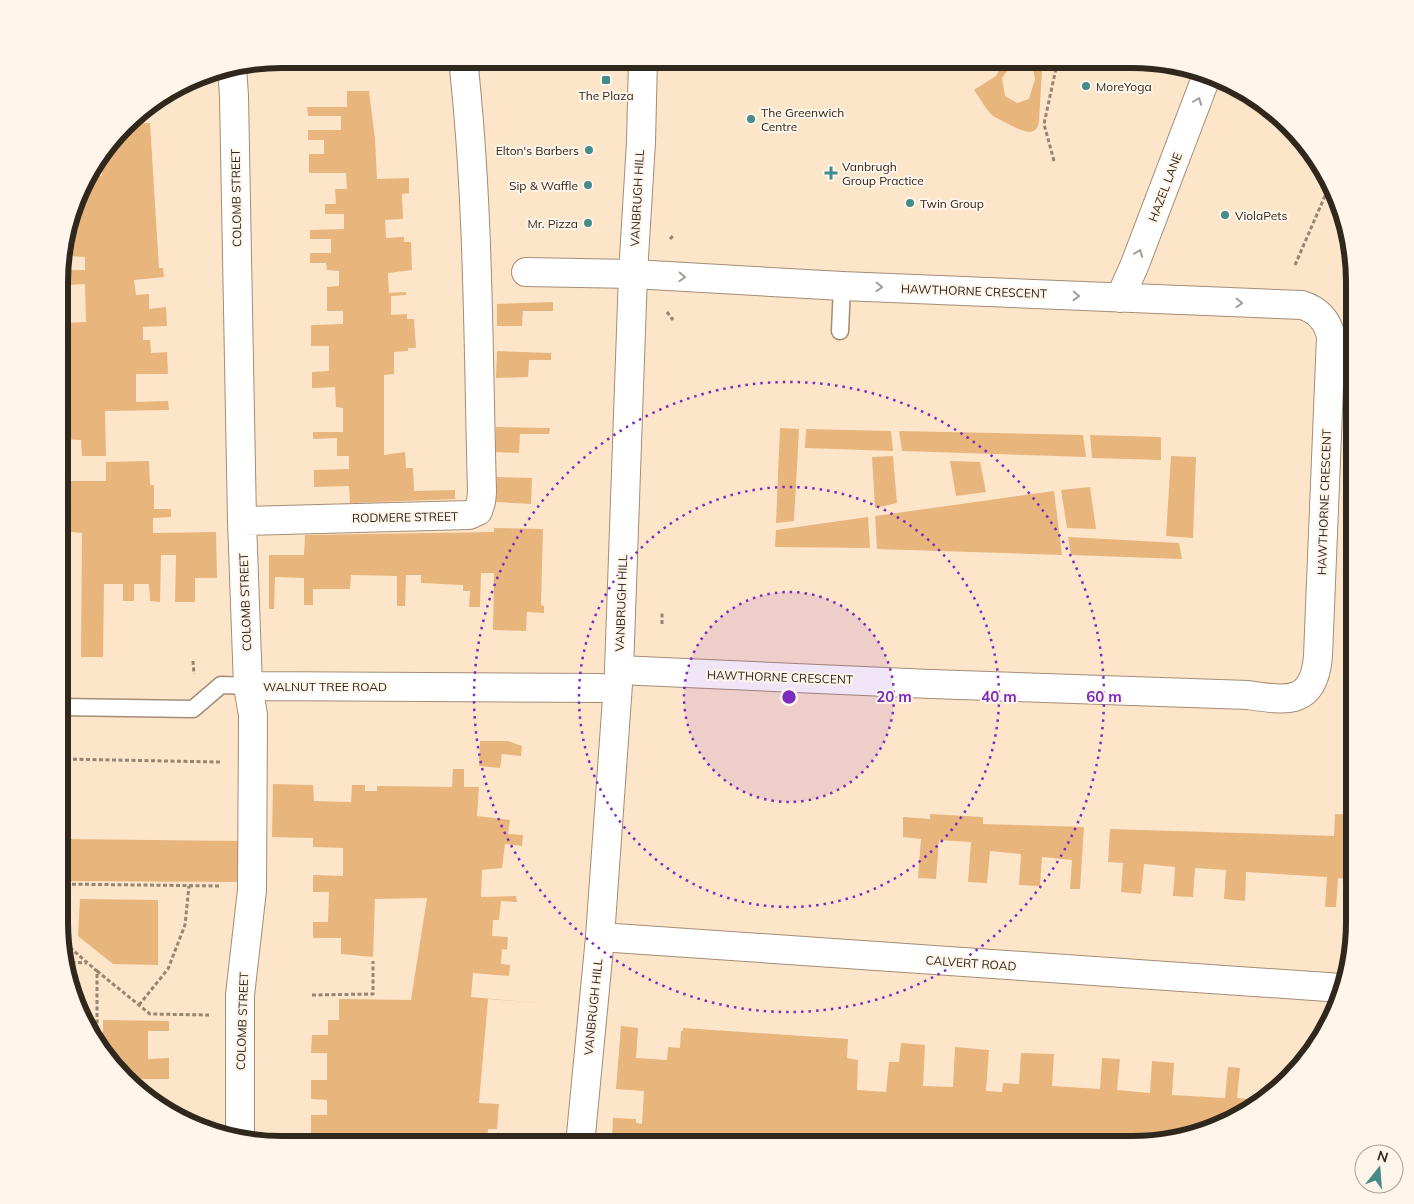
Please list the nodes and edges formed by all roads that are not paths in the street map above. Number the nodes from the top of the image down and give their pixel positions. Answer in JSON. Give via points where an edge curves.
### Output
{"nodes":[{"id":1,"x":464,"y":68,"type":"edge"},
{"id":2,"x":644,"y":68,"type":"edge"},
{"id":3,"x":232,"y":74,"type":"edge"},
{"id":4,"x":1205,"y":80,"type":"edge"},
{"id":5,"x":526,"y":272,"type":"dead end"},
{"id":6,"x":633,"y":274,"type":"junction"},
{"id":7,"x":842,"y":286,"type":"junction"},
{"id":8,"x":1120,"y":298,"type":"junction"},
{"id":9,"x":840,"y":331,"type":"dead end"},
{"id":10,"x":242,"y":521,"type":"junction"},
{"id":11,"x":610,"y":679,"type":"junction"},
{"id":12,"x":248,"y":686,"type":"junction"},
{"id":13,"x":68,"y":707,"type":"edge"},
{"id":14,"x":600,"y":937,"type":"junction"},
{"id":15,"x":1336,"y":988,"type":"edge"},
{"id":16,"x":240,"y":1132,"type":"edge"},
{"id":17,"x":581,"y":1136,"type":"edge"}],
"edges":[{"from":1,"to":10,"type":"street","name":"RODMERE STREET","via":[[485,273],[482,492],[478,511],[469,515]]},
{"from":2,"to":6,"type":"street","name":"VANBRUGH HILL"},
{"from":3,"to":10,"type":"street","name":"COLOMB STREET"},
{"from":8,"to":4,"type":"street","name":"HAZEL LANE","one_way":true},
{"from":5,"to":6,"type":"street"},
{"from":6,"to":7,"type":"street","name":"HAWTHORNE CRESCENT","one_way":true},
{"from":6,"to":11,"type":"street","name":"VANBRUGH HILL"},
{"from":7,"to":8,"type":"street","name":"HAWTHORNE CRESCENT","one_way":true},
{"from":7,"to":9,"type":"lane"},
{"from":8,"to":11,"type":"street","name":"HAWTHORNE CRESCENT","one_way":true,"via":[[1302,305],[1317,312],[1329,327],[1318,656],[1312,684],[1304,693],[1277,699],[1248,695],[921,684]]},
{"from":10,"to":12,"type":"street","name":"COLOMB STREET"},
{"from":11,"to":12,"type":"street","name":"WALNUT TREE ROAD"},
{"from":11,"to":14,"type":"street","name":"VANBRUGH HILL"},
{"from":12,"to":13,"type":"lane","name":"WALNUT TREE ROAD","via":[[221,685],[194,709]]},
{"from":12,"to":16,"type":"street","name":"COLOMB STREET","via":[[253,715],[252,890],[240,995]]},
{"from":14,"to":15,"type":"street","name":"CALVERT ROAD"},
{"from":14,"to":17,"type":"street","name":"VANBRUGH HILL"}]}
